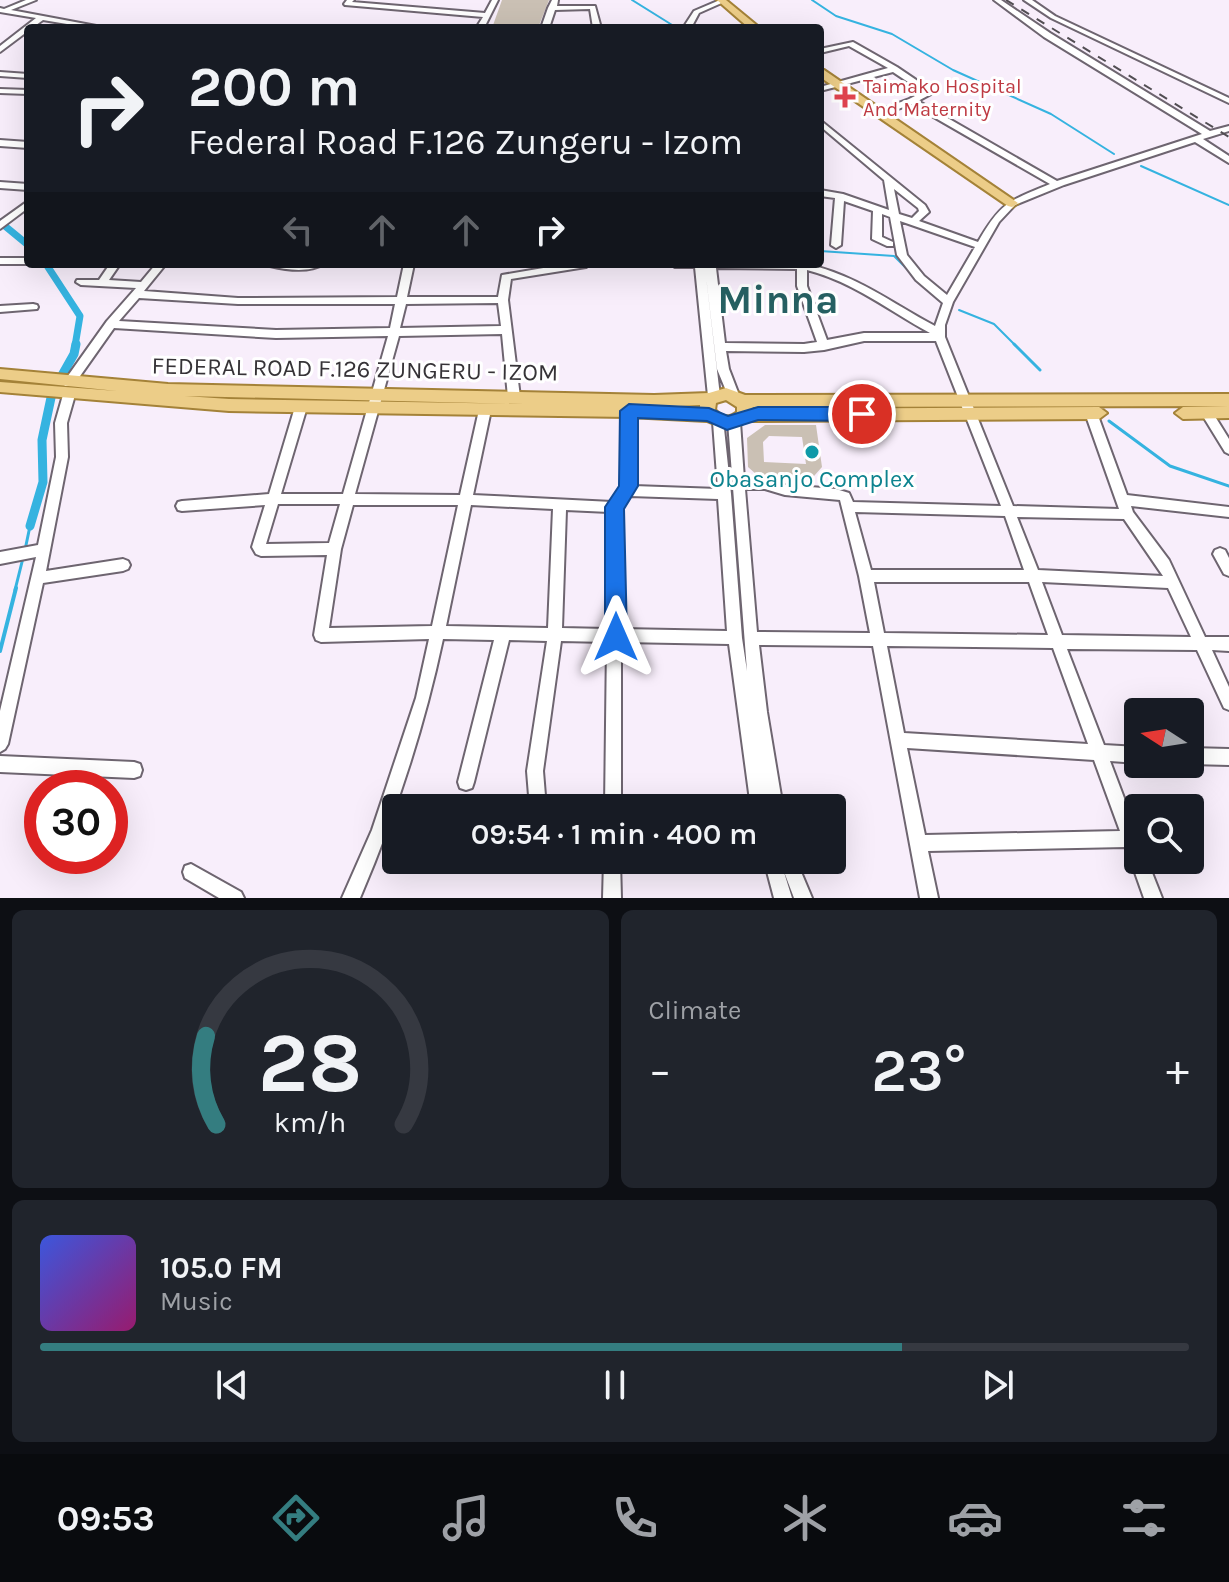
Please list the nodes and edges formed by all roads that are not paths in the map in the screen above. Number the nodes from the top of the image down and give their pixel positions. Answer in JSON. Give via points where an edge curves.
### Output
{"nodes":[{"id":1,"x":25,"y":0,"type":"edge"},
{"id":2,"x":33,"y":0,"type":"edge"},
{"id":3,"x":351,"y":0,"type":"edge"},
{"id":4,"x":435,"y":0,"type":"edge"},
{"id":5,"x":495,"y":0,"type":"edge"},
{"id":6,"x":556,"y":0,"type":"edge"},
{"id":7,"x":997,"y":0,"type":"edge"},
{"id":8,"x":1027,"y":0,"type":"edge"},
{"id":9,"x":719,"y":2,"type":"edge"},
{"id":10,"x":590,"y":3,"type":"edge"},
{"id":11,"x":551,"y":8,"type":"junction"},
{"id":12,"x":1,"y":10,"type":"edge"},
{"id":13,"x":429,"y":11,"type":"junction"},
{"id":14,"x":487,"y":15,"type":"junction"},
{"id":15,"x":42,"y":17,"type":"junction"},
{"id":16,"x":33,"y":24,"type":"edge"},
{"id":17,"x":70,"y":24,"type":"edge"},
{"id":18,"x":482,"y":24,"type":"edge"},
{"id":19,"x":546,"y":24,"type":"edge"},
{"id":20,"x":596,"y":24,"type":"edge"},
{"id":21,"x":689,"y":24,"type":"edge"},
{"id":22,"x":696,"y":24,"type":"edge"},
{"id":23,"x":750,"y":24,"type":"edge"},
{"id":24,"x":24,"y":31,"type":"edge"},
{"id":25,"x":0,"y":50,"type":"edge"},
{"id":26,"x":824,"y":50,"type":"edge"},
{"id":27,"x":24,"y":68,"type":"edge"},
{"id":28,"x":894,"y":69,"type":"junction"},
{"id":29,"x":0,"y":74,"type":"edge"},
{"id":30,"x":13,"y":75,"type":"junction"},
{"id":31,"x":824,"y":75,"type":"edge"},
{"id":32,"x":24,"y":76,"type":"edge"},
{"id":33,"x":837,"y":84,"type":"junction"},
{"id":34,"x":824,"y":88,"type":"edge"},
{"id":35,"x":0,"y":91,"type":"edge"},
{"id":36,"x":24,"y":92,"type":"edge"},
{"id":37,"x":912,"y":101,"type":"junction"},
{"id":38,"x":1229,"y":101,"type":"edge"},
{"id":39,"x":880,"y":113,"type":"junction"},
{"id":40,"x":824,"y":125,"type":"edge"},
{"id":41,"x":1229,"y":128,"type":"edge"},
{"id":42,"x":1210,"y":135,"type":"junction"},
{"id":43,"x":1197,"y":139,"type":"junction"},
{"id":44,"x":0,"y":143,"type":"edge"},
{"id":45,"x":24,"y":145,"type":"edge"},
{"id":46,"x":1229,"y":160,"type":"edge"},
{"id":47,"x":888,"y":178,"type":"junction"},
{"id":48,"x":0,"y":185,"type":"edge"},
{"id":49,"x":1057,"y":185,"type":"junction"},
{"id":50,"x":24,"y":187,"type":"edge"},
{"id":51,"x":824,"y":194,"type":"edge"},
{"id":52,"x":840,"y":196,"type":"junction"},
{"id":53,"x":1012,"y":203,"type":"junction"},
{"id":54,"x":878,"y":209,"type":"junction"},
{"id":55,"x":20,"y":214,"type":"edge"},
{"id":56,"x":893,"y":214,"type":"junction"},
{"id":57,"x":914,"y":221,"type":"junction"},
{"id":58,"x":0,"y":226,"type":"edge"},
{"id":59,"x":890,"y":244,"type":"dead end"},
{"id":60,"x":836,"y":245,"type":"dead end"},
{"id":61,"x":981,"y":246,"type":"junction"},
{"id":62,"x":0,"y":261,"type":"edge"},
{"id":63,"x":24,"y":261,"type":"edge"},
{"id":64,"x":112,"y":268,"type":"edge"},
{"id":65,"x":158,"y":268,"type":"edge"},
{"id":66,"x":408,"y":268,"type":"edge"},
{"id":67,"x":505,"y":268,"type":"edge"},
{"id":68,"x":554,"y":268,"type":"edge"},
{"id":69,"x":701,"y":268,"type":"edge"},
{"id":70,"x":711,"y":268,"type":"edge"},
{"id":71,"x":802,"y":268,"type":"edge"},
{"id":72,"x":810,"y":268,"type":"edge"},
{"id":73,"x":506,"y":277,"type":"junction"},
{"id":74,"x":81,"y":282,"type":"dead end"},
{"id":75,"x":102,"y":283,"type":"junction"},
{"id":76,"x":143,"y":285,"type":"junction"},
{"id":77,"x":135,"y":294,"type":"junction"},
{"id":78,"x":503,"y":300,"type":"junction"},
{"id":79,"x":401,"y":301,"type":"junction"},
{"id":80,"x":948,"y":302,"type":"junction"},
{"id":81,"x":33,"y":307,"type":"dead end"},
{"id":82,"x":0,"y":309,"type":"edge"},
{"id":83,"x":111,"y":324,"type":"junction"},
{"id":84,"x":506,"y":330,"type":"junction"},
{"id":85,"x":394,"y":333,"type":"junction"},
{"id":86,"x":940,"y":335,"type":"junction"},
{"id":87,"x":824,"y":346,"type":"junction"},
{"id":88,"x":721,"y":347,"type":"junction"},
{"id":89,"x":0,"y":374,"type":"edge"},
{"id":90,"x":0,"y":387,"type":"edge"},
{"id":91,"x":61,"y":388,"type":"junction"},
{"id":92,"x":514,"y":397,"type":"junction"},
{"id":93,"x":1229,"y":400,"type":"edge"},
{"id":94,"x":375,"y":401,"type":"junction"},
{"id":95,"x":301,"y":407,"type":"junction"},
{"id":96,"x":726,"y":408,"type":"junction"},
{"id":97,"x":967,"y":408,"type":"junction"},
{"id":98,"x":485,"y":410,"type":"junction"},
{"id":99,"x":629,"y":411,"type":"junction"},
{"id":100,"x":1229,"y":412,"type":"edge"},
{"id":101,"x":1091,"y":413,"type":"junction"},
{"id":102,"x":1207,"y":413,"type":"junction"},
{"id":103,"x":1229,"y":449,"type":"edge"},
{"id":104,"x":738,"y":484,"type":"junction"},
{"id":105,"x":627,"y":491,"type":"junction"},
{"id":106,"x":725,"y":494,"type":"junction"},
{"id":107,"x":273,"y":499,"type":"junction"},
{"id":108,"x":466,"y":500,"type":"junction"},
{"id":109,"x":348,"y":502,"type":"junction"},
{"id":110,"x":560,"y":504,"type":"junction"},
{"id":111,"x":182,"y":506,"type":"dead end"},
{"id":112,"x":615,"y":507,"type":"junction"},
{"id":113,"x":848,"y":507,"type":"junction"},
{"id":114,"x":1125,"y":507,"type":"junction"},
{"id":115,"x":1009,"y":511,"type":"junction"},
{"id":116,"x":1229,"y":512,"type":"edge"},
{"id":117,"x":334,"y":549,"type":"junction"},
{"id":118,"x":38,"y":551,"type":"junction"},
{"id":119,"x":1220,"y":554,"type":"dead end"},
{"id":120,"x":0,"y":558,"type":"edge"},
{"id":121,"x":123,"y":565,"type":"dead end"},
{"id":122,"x":1229,"y":570,"type":"edge"},
{"id":123,"x":866,"y":576,"type":"junction"},
{"id":124,"x":1033,"y":576,"type":"junction"},
{"id":125,"x":37,"y":578,"type":"junction"},
{"id":126,"x":1173,"y":582,"type":"junction"},
{"id":127,"x":439,"y":632,"type":"junction"},
{"id":128,"x":503,"y":634,"type":"junction"},
{"id":129,"x":555,"y":636,"type":"junction"},
{"id":130,"x":616,"y":637,"type":"junction"},
{"id":131,"x":735,"y":638,"type":"junction"},
{"id":132,"x":751,"y":638,"type":"junction"},
{"id":133,"x":878,"y":639,"type":"junction"},
{"id":134,"x":1057,"y":641,"type":"junction"},
{"id":135,"x":1202,"y":644,"type":"junction"},
{"id":136,"x":1229,"y":644,"type":"edge"},
{"id":137,"x":6,"y":690,"type":"edge"},
{"id":138,"x":1229,"y":703,"type":"edge"},
{"id":139,"x":900,"y":740,"type":"junction"},
{"id":140,"x":0,"y":744,"type":"edge"},
{"id":141,"x":1098,"y":755,"type":"junction"},
{"id":142,"x":1124,"y":755,"type":"edge"},
{"id":143,"x":1204,"y":756,"type":"edge"},
{"id":144,"x":1229,"y":757,"type":"edge"},
{"id":145,"x":0,"y":764,"type":"edge"},
{"id":146,"x":134,"y":770,"type":"dead end"},
{"id":147,"x":466,"y":782,"type":"dead end"},
{"id":148,"x":537,"y":794,"type":"edge"},
{"id":149,"x":613,"y":794,"type":"edge"},
{"id":150,"x":757,"y":794,"type":"edge"},
{"id":151,"x":772,"y":794,"type":"edge"},
{"id":152,"x":1124,"y":825,"type":"edge"},
{"id":153,"x":1124,"y":839,"type":"edge"},
{"id":154,"x":919,"y":843,"type":"junction"},
{"id":155,"x":191,"y":872,"type":"dead end"},
{"id":156,"x":612,"y":874,"type":"edge"},
{"id":157,"x":776,"y":874,"type":"edge"},
{"id":158,"x":794,"y":874,"type":"edge"},
{"id":159,"x":1143,"y":874,"type":"edge"},
{"id":160,"x":235,"y":898,"type":"edge"},
{"id":161,"x":351,"y":898,"type":"edge"},
{"id":162,"x":612,"y":898,"type":"edge"},
{"id":163,"x":783,"y":898,"type":"edge"},
{"id":164,"x":803,"y":898,"type":"edge"},
{"id":165,"x":929,"y":898,"type":"edge"},
{"id":166,"x":1153,"y":898,"type":"edge"}],
"edges":[{"from":1,"to":12,"type":"street"},
{"from":2,"to":12,"type":"street"},
{"from":3,"to":13,"type":"street","via":[[347,4]]},
{"from":4,"to":13,"type":"street"},
{"from":5,"to":14,"type":"street"},
{"from":6,"to":11,"type":"street"},
{"from":7,"to":42,"type":"street"},
{"from":8,"to":38,"type":"street"},
{"from":9,"to":21,"type":"street","via":[[694,14]]},
{"from":9,"to":22,"type":"street"},
{"from":9,"to":23,"type":"main road"},
{"from":10,"to":11,"type":"street"},
{"from":10,"to":20,"type":"street"},
{"from":11,"to":19,"type":"street"},
{"from":12,"to":15,"type":"street"},
{"from":13,"to":14,"type":"street"},
{"from":14,"to":18,"type":"street"},
{"from":15,"to":16,"type":"street"},
{"from":15,"to":17,"type":"street"},
{"from":24,"to":25,"type":"street"},
{"from":26,"to":28,"type":"street","via":[[850,44]]},
{"from":27,"to":30,"type":"street"},
{"from":28,"to":33,"type":"street"},
{"from":28,"to":37,"type":"street","via":[[928,92]]},
{"from":29,"to":30,"type":"street"},
{"from":30,"to":32,"type":"street"},
{"from":31,"to":33,"type":"main road"},
{"from":33,"to":34,"type":"street"},
{"from":33,"to":39,"type":"main road"},
{"from":35,"to":36,"type":"street"},
{"from":37,"to":39,"type":"street"},
{"from":37,"to":49,"type":"street"},
{"from":39,"to":53,"type":"main road"},
{"from":40,"to":47,"type":"street"},
{"from":41,"to":42,"type":"street"},
{"from":42,"to":43,"type":"street"},
{"from":43,"to":46,"type":"street"},
{"from":43,"to":49,"type":"street"},
{"from":44,"to":45,"type":"street"},
{"from":47,"to":56,"type":"street"},
{"from":47,"to":57,"type":"street","via":[[922,207],[924,212]]},
{"from":48,"to":50,"type":"street"},
{"from":49,"to":53,"type":"street"},
{"from":51,"to":52,"type":"street"},
{"from":52,"to":54,"type":"street"},
{"from":52,"to":60,"type":"street"},
{"from":53,"to":61,"type":"street"},
{"from":54,"to":56,"type":"street"},
{"from":54,"to":59,"type":"street","via":[[877,239]]},
{"from":55,"to":58,"type":"street"},
{"from":56,"to":57,"type":"street"},
{"from":56,"to":80,"type":"street","via":[[902,255]]},
{"from":57,"to":61,"type":"street"},
{"from":61,"to":80,"type":"street"},
{"from":62,"to":63,"type":"street"},
{"from":64,"to":75,"type":"street"},
{"from":65,"to":76,"type":"street"},
{"from":66,"to":79,"type":"street"},
{"from":67,"to":73,"type":"street"},
{"from":68,"to":73,"type":"street"},
{"from":69,"to":96,"type":"street"},
{"from":70,"to":88,"type":"street"},
{"from":71,"to":87,"type":"street","via":[[802,286]]},
{"from":72,"to":86,"type":"street","via":[[861,284]]},
{"from":73,"to":78,"type":"street"},
{"from":74,"to":75,"type":"street"},
{"from":75,"to":76,"type":"street"},
{"from":76,"to":77,"type":"street"},
{"from":77,"to":79,"type":"street","via":[[238,301]]},
{"from":77,"to":83,"type":"street"},
{"from":78,"to":79,"type":"street"},
{"from":78,"to":84,"type":"street"},
{"from":79,"to":85,"type":"street"},
{"from":80,"to":86,"type":"street"},
{"from":81,"to":82,"type":"street"},
{"from":83,"to":85,"type":"street","via":[[276,334]]},
{"from":83,"to":91,"type":"street"},
{"from":84,"to":85,"type":"street"},
{"from":84,"to":92,"type":"street"},
{"from":85,"to":94,"type":"street"},
{"from":86,"to":87,"type":"street","via":[[885,335]]},
{"from":86,"to":97,"type":"street"},
{"from":87,"to":88,"type":"street"},
{"from":88,"to":96,"type":"street"},
{"from":89,"to":91,"type":"main road","name":"FEDERAL ROAD F.126 ZUNGERU - IZOM"},
{"from":90,"to":91,"type":"main road","name":"FEDERAL ROAD F.126 ZUNGERU - IZOM"},
{"from":91,"to":94,"type":"main road","name":"FEDERAL ROAD F.126 ZUNGERU - IZOM"},
{"from":91,"to":95,"type":"main road","name":"FEDERAL ROAD F.126 ZUNGERU - IZOM","via":[[158,402]]},
{"from":91,"to":118,"type":"street","via":[[62,457]]},
{"from":92,"to":94,"type":"main road","name":"FEDERAL ROAD F.126 ZUNGERU - IZOM"},
{"from":92,"to":96,"type":"main road","name":"FEDERAL ROAD F.126 ZUNGERU - IZOM"},
{"from":93,"to":97,"type":"main road","name":"FEDERAL ROAD F.126 ZUNGERU - IZOM"},
{"from":94,"to":95,"type":"main road","name":"FEDERAL ROAD F.126 ZUNGERU - IZOM"},
{"from":94,"to":98,"type":"main road","name":"FEDERAL ROAD F.126 ZUNGERU - IZOM"},
{"from":94,"to":109,"type":"street"},
{"from":95,"to":107,"type":"street"},
{"from":96,"to":97,"type":"main road","name":"FEDERAL ROAD F.126 ZUNGERU - IZOM"},
{"from":96,"to":99,"type":"main road","name":"FEDERAL ROAD F.126 ZUNGERU - IZOM"},
{"from":96,"to":104,"type":"street"},
{"from":96,"to":106,"type":"street"},
{"from":97,"to":101,"type":"main road","name":"FEDERAL ROAD F.126 ZUNGERU - IZOM"},
{"from":97,"to":115,"type":"street"},
{"from":98,"to":99,"type":"main road","name":"FEDERAL ROAD F.126 ZUNGERU - IZOM"},
{"from":98,"to":108,"type":"street"},
{"from":99,"to":105,"type":"street"},
{"from":100,"to":102,"type":"main road","name":"FEDERAL ROAD F.126 ZUNGERU - IZOM"},
{"from":101,"to":102,"type":"main road","name":"FEDERAL ROAD F.126 ZUNGERU - IZOM"},
{"from":101,"to":114,"type":"street"},
{"from":102,"to":103,"type":"street"},
{"from":104,"to":113,"type":"street","via":[[841,495]]},
{"from":104,"to":132,"type":"street"},
{"from":105,"to":106,"type":"street"},
{"from":105,"to":112,"type":"street"},
{"from":106,"to":131,"type":"street"},
{"from":107,"to":109,"type":"street"},
{"from":107,"to":111,"type":"street"},
{"from":107,"to":117,"type":"street","via":[[261,550]]},
{"from":108,"to":109,"type":"street"},
{"from":108,"to":110,"type":"street"},
{"from":108,"to":127,"type":"street"},
{"from":109,"to":117,"type":"street"},
{"from":110,"to":112,"type":"street"},
{"from":110,"to":129,"type":"street"},
{"from":112,"to":130,"type":"street"},
{"from":113,"to":115,"type":"street"},
{"from":113,"to":123,"type":"street"},
{"from":114,"to":115,"type":"street"},
{"from":114,"to":116,"type":"street"},
{"from":114,"to":126,"type":"street"},
{"from":115,"to":124,"type":"street"},
{"from":117,"to":127,"type":"street","via":[[321,635]]},
{"from":118,"to":120,"type":"street"},
{"from":118,"to":125,"type":"street"},
{"from":119,"to":122,"type":"street"},
{"from":121,"to":125,"type":"street"},
{"from":123,"to":124,"type":"street"},
{"from":123,"to":133,"type":"street"},
{"from":124,"to":126,"type":"street"},
{"from":124,"to":134,"type":"street"},
{"from":125,"to":137,"type":"street"},
{"from":126,"to":135,"type":"street"},
{"from":127,"to":128,"type":"street"},
{"from":127,"to":161,"type":"street","via":[[380,831]]},
{"from":128,"to":129,"type":"street"},
{"from":128,"to":147,"type":"street"},
{"from":129,"to":130,"type":"street"},
{"from":129,"to":148,"type":"street","via":[[535,771]]},
{"from":130,"to":131,"type":"street"},
{"from":130,"to":149,"type":"street"},
{"from":131,"to":150,"type":"street"},
{"from":132,"to":133,"type":"street"},
{"from":132,"to":151,"type":"street"},
{"from":133,"to":134,"type":"street"},
{"from":133,"to":139,"type":"street"},
{"from":134,"to":135,"type":"street"},
{"from":134,"to":141,"type":"street"},
{"from":135,"to":136,"type":"street"},
{"from":135,"to":138,"type":"street"},
{"from":137,"to":140,"type":"street"},
{"from":139,"to":141,"type":"street"},
{"from":139,"to":154,"type":"street"},
{"from":141,"to":142,"type":"street"},
{"from":141,"to":152,"type":"street"},
{"from":143,"to":144,"type":"street"},
{"from":145,"to":146,"type":"street"},
{"from":153,"to":154,"type":"street"},
{"from":154,"to":165,"type":"street"},
{"from":155,"to":160,"type":"street"},
{"from":156,"to":162,"type":"street"},
{"from":157,"to":163,"type":"street"},
{"from":158,"to":164,"type":"street"},
{"from":159,"to":166,"type":"street"}]}
